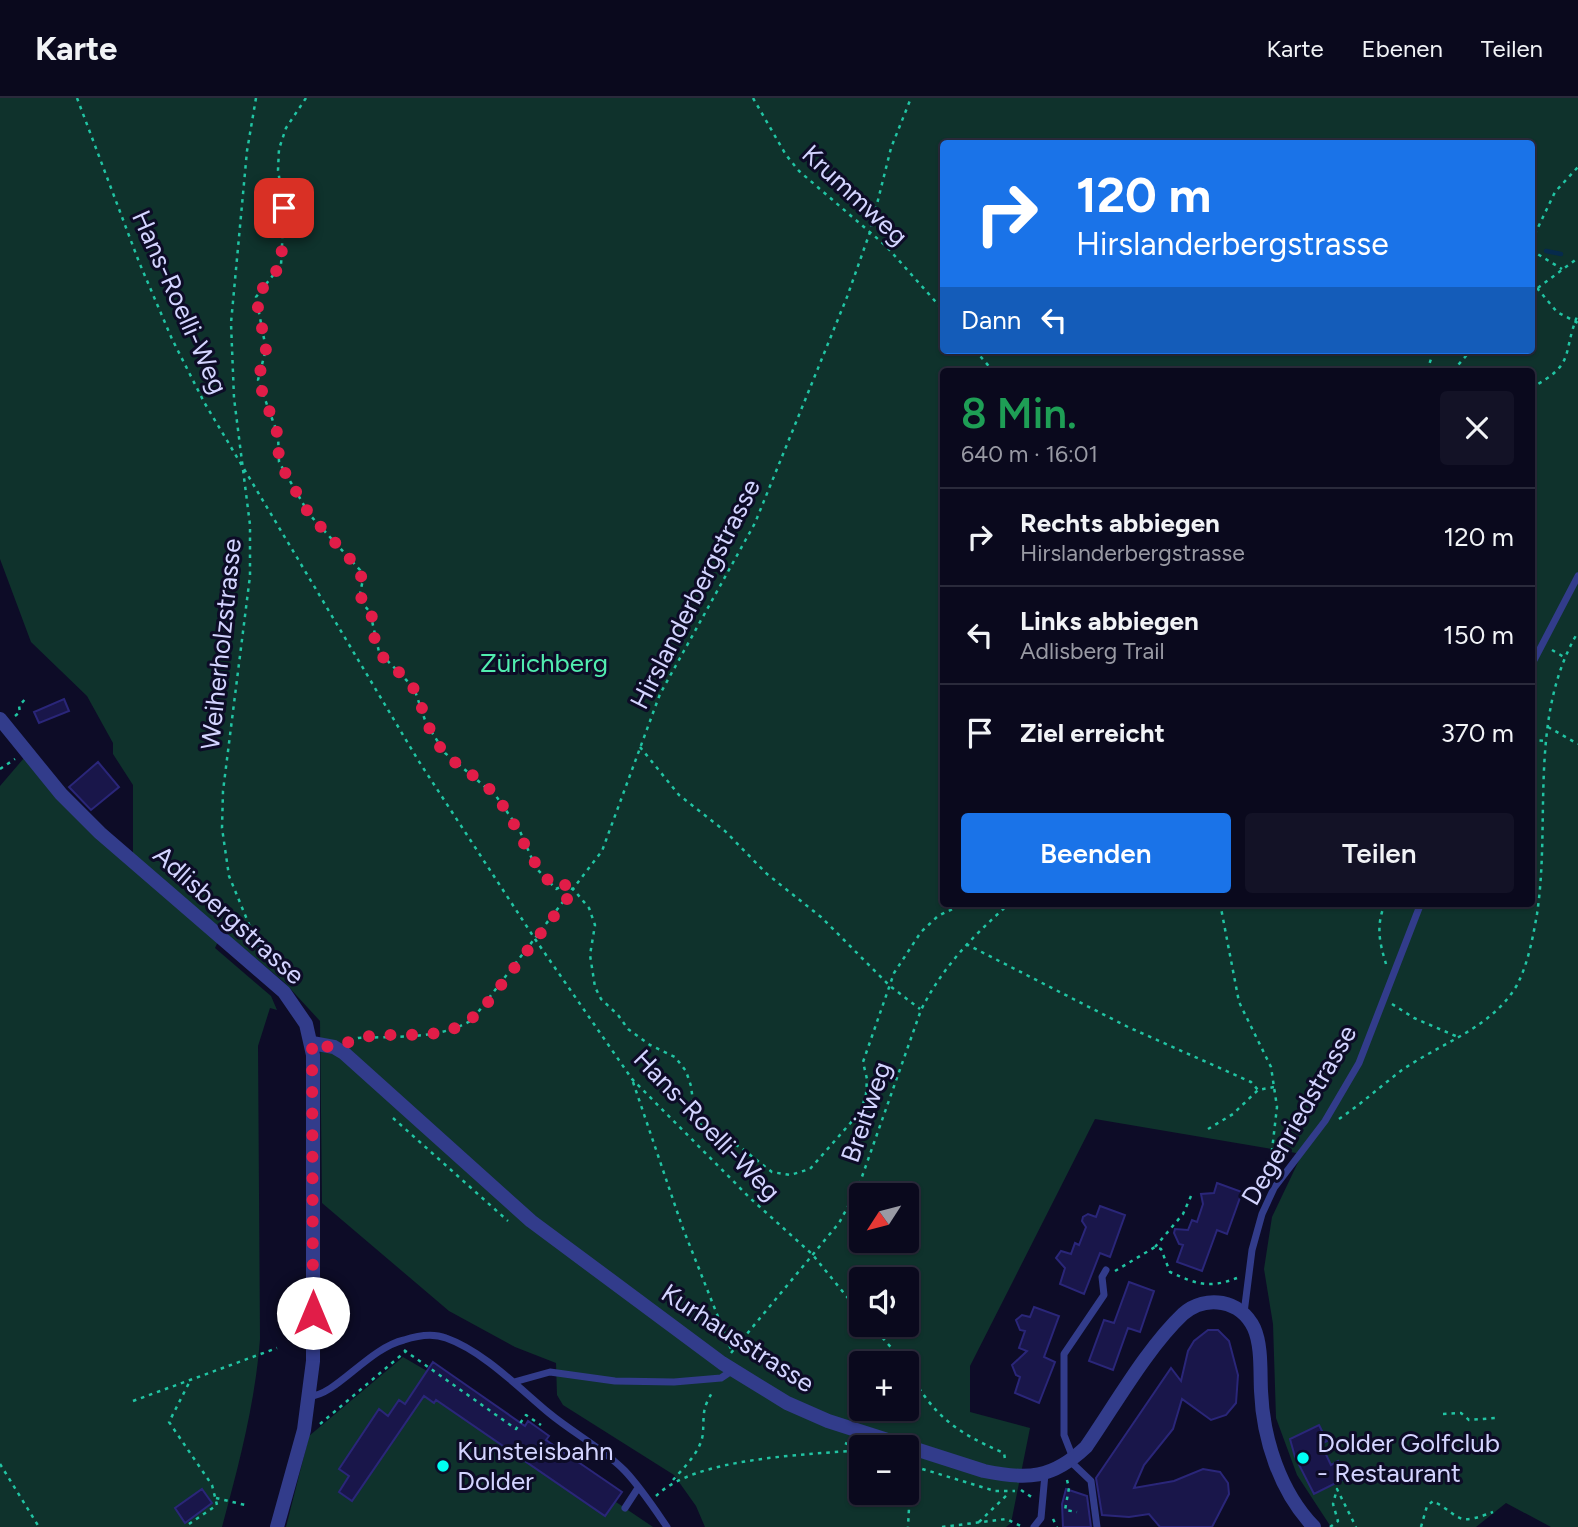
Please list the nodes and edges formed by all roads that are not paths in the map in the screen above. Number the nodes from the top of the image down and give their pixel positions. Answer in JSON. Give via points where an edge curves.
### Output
{"nodes":[{"id":1,"x":1578,"y":576,"type":"edge"},
{"id":2,"x":1535,"y":659,"type":"edge"},
{"id":3,"x":2,"y":721,"type":"edge"},
{"id":4,"x":1419,"y":907,"type":"edge"},
{"id":5,"x":312,"y":1043,"type":"junction"},
{"id":6,"x":1106,"y":1270,"type":"road end"},
{"id":7,"x":1244,"y":1313,"type":"junction"},
{"id":8,"x":727,"y":1366,"type":"junction"},
{"id":9,"x":514,"y":1382,"type":"junction"},
{"id":10,"x":310,"y":1396,"type":"junction"},
{"id":11,"x":1072,"y":1460,"type":"junction"},
{"id":12,"x":1045,"y":1474,"type":"junction"},
{"id":13,"x":638,"y":1488,"type":"junction"},
{"id":14,"x":625,"y":1508,"type":"dead end"},
{"id":15,"x":277,"y":1527,"type":"edge"},
{"id":16,"x":667,"y":1527,"type":"edge"},
{"id":17,"x":1034,"y":1527,"type":"edge"},
{"id":18,"x":1097,"y":1527,"type":"edge"},
{"id":19,"x":1314,"y":1527,"type":"edge"}],
"edges":[{"from":1,"to":2,"type":"lane"},
{"from":3,"to":5,"type":"street","name":"Adlisbergstrasse","via":[[100,833],[270,978],[296,1008]]},
{"from":4,"to":7,"type":"lane","name":"Degenriedstrasse","via":[[1359,1063],[1325,1121],[1274,1188],[1262,1214]]},
{"from":5,"to":8,"type":"street","name":"Kurhausstrasse","via":[[344,1053],[531,1222]]},
{"from":5,"to":10,"type":"street","name":"Adlisbergstrasse"},
{"from":6,"to":11,"type":"lane","via":[[1104,1296],[1064,1354],[1064,1435]]},
{"from":7,"to":11,"type":"street","name":"Kurhausstrasse","via":[[1228,1303],[1206,1301],[1186,1311],[1166,1331],[1086,1447]]},
{"from":7,"to":19,"type":"street","via":[[1255,1329],[1259,1349],[1270,1446],[1300,1513]]},
{"from":8,"to":9,"type":"lane","via":[[674,1382],[615,1381],[550,1372]]},
{"from":8,"to":12,"type":"street","name":"Kurhausstrasse","via":[[786,1403],[828,1421],[984,1471],[1009,1476]]},
{"from":9,"to":10,"type":"lane","via":[[444,1337],[418,1337],[387,1346],[326,1392]]},
{"from":9,"to":13,"type":"lane","via":[[624,1470]]},
{"from":10,"to":15,"type":"street","name":"Adlisbergstrasse"},
{"from":11,"to":12,"type":"street","name":"Kurhausstrasse"},
{"from":11,"to":18,"type":"lane","via":[[1091,1481]]},
{"from":12,"to":17,"type":"lane","via":[[1041,1518]]},
{"from":13,"to":14,"type":"lane"},
{"from":13,"to":16,"type":"lane"}]}
